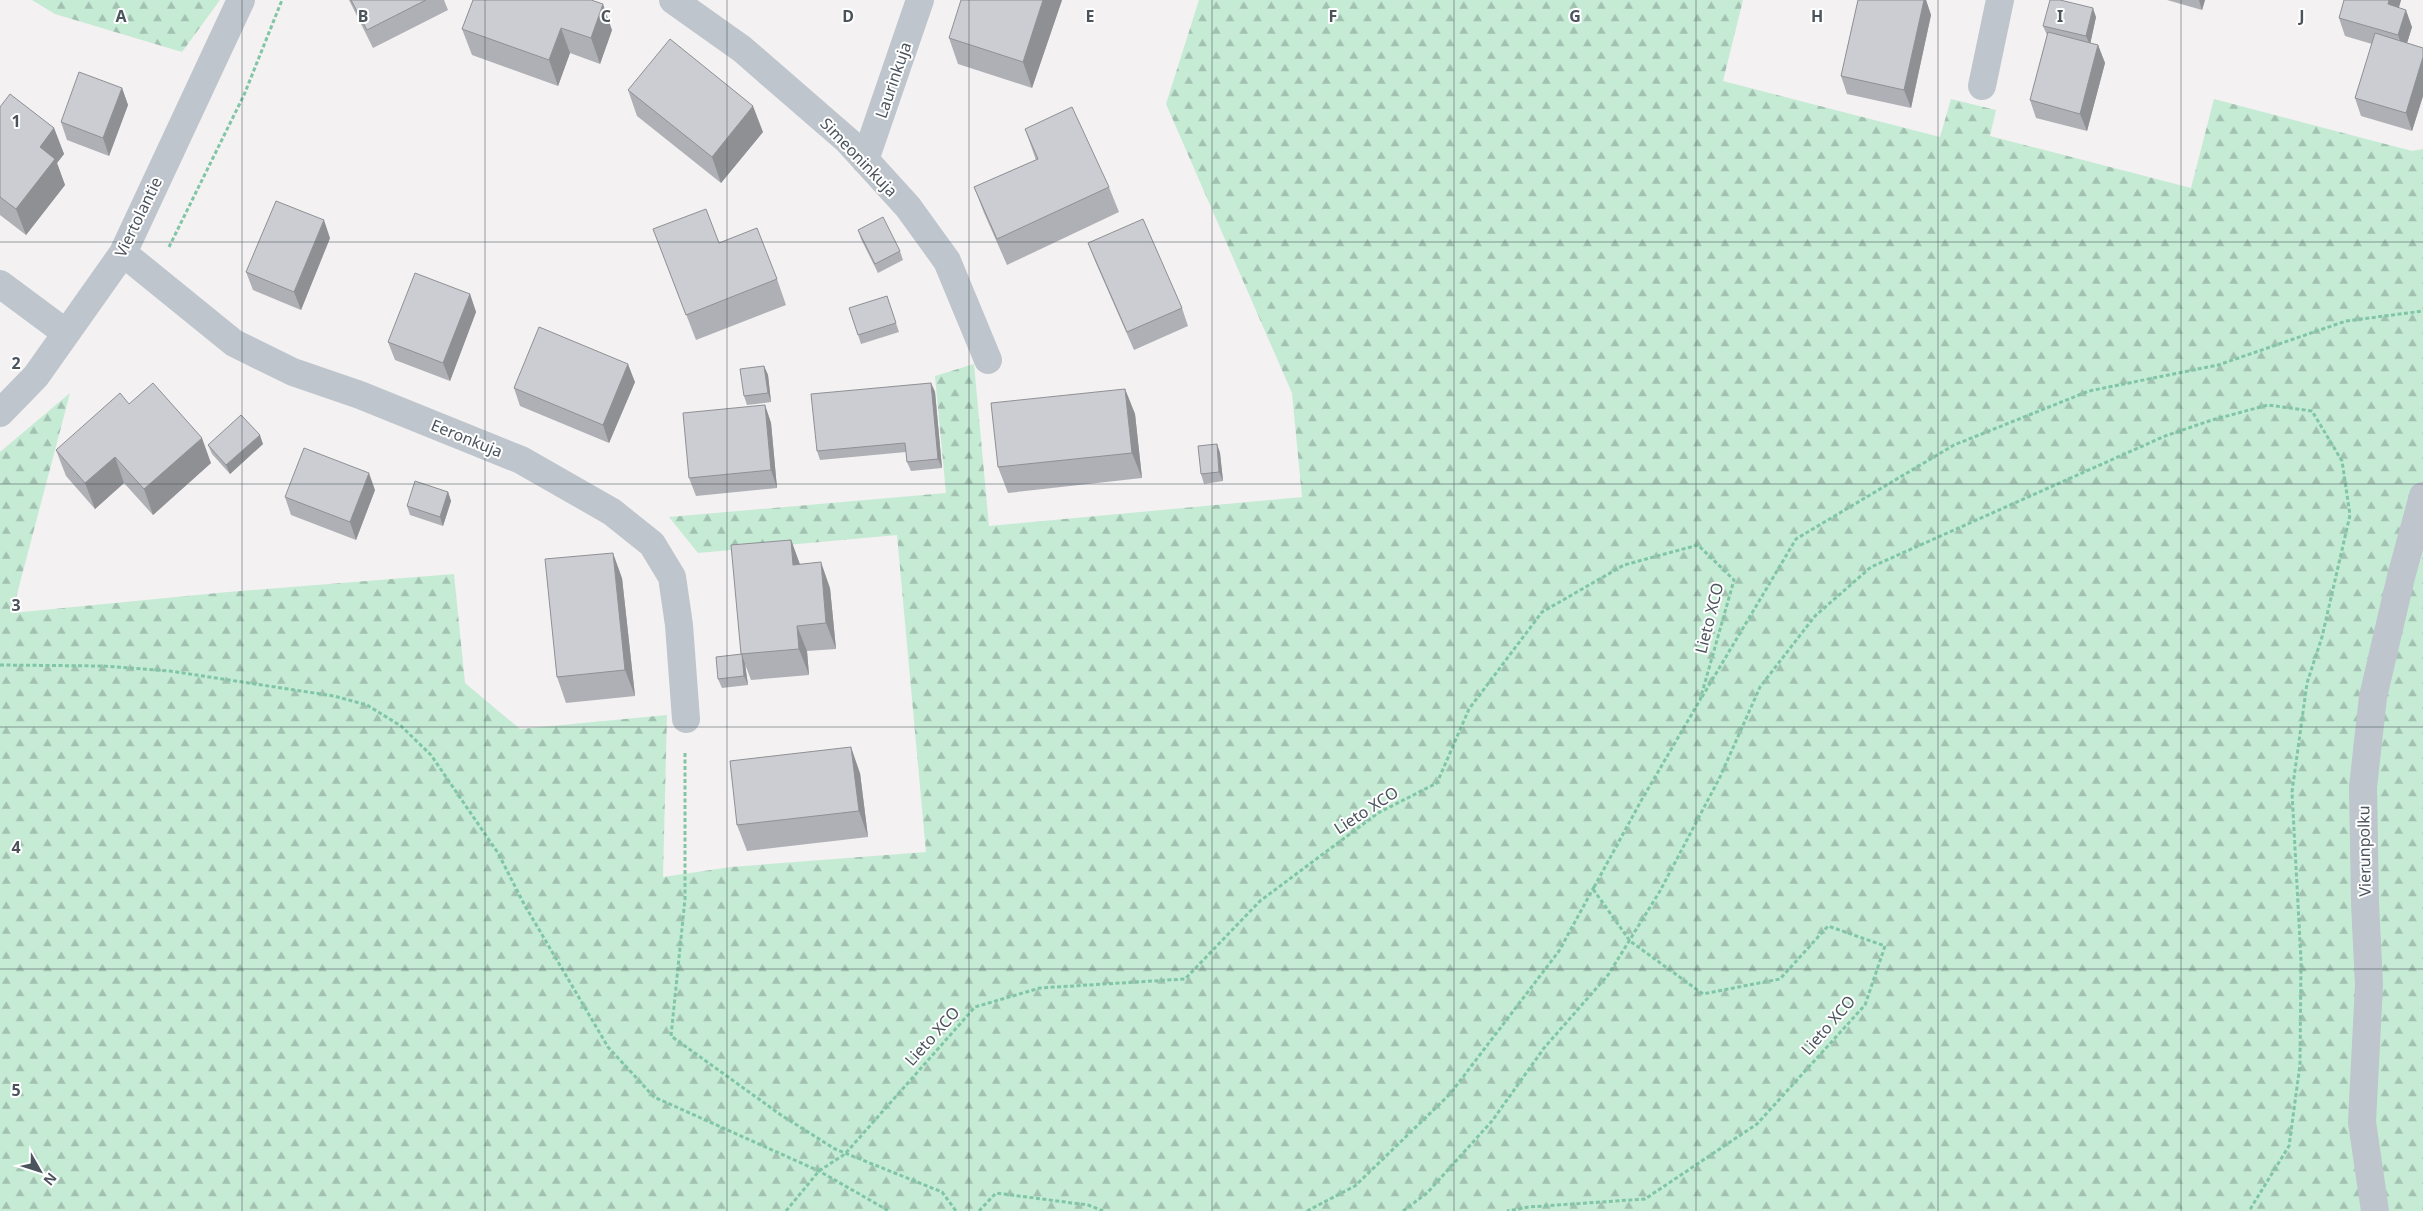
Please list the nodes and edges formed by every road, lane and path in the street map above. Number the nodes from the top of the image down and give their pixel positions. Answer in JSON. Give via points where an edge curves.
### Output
{"nodes":[{"id":1,"x":242,"y":0,"type":"edge"},
{"id":2,"x":282,"y":0,"type":"edge"},
{"id":3,"x":673,"y":0,"type":"edge"},
{"id":4,"x":920,"y":0,"type":"edge"},
{"id":5,"x":2000,"y":0,"type":"edge"},
{"id":6,"x":1982,"y":86,"type":"dead end"},
{"id":7,"x":865,"y":160,"type":"junction"},
{"id":8,"x":123,"y":253,"type":"junction"},
{"id":9,"x":154,"y":279,"type":"junction"},
{"id":10,"x":0,"y":284,"type":"edge"},
{"id":11,"x":2423,"y":311,"type":"edge"},
{"id":12,"x":66,"y":333,"type":"junction"},
{"id":13,"x":988,"y":360,"type":"dead end"},
{"id":14,"x":0,"y":413,"type":"edge"},
{"id":15,"x":2423,"y":496,"type":"edge"},
{"id":16,"x":0,"y":665,"type":"edge"},
{"id":17,"x":1700,"y":700,"type":"junction"},
{"id":18,"x":686,"y":719,"type":"joint"},
{"id":19,"x":1593,"y":889,"type":"junction"},
{"id":20,"x":1630,"y":941,"type":"junction"},
{"id":21,"x":819,"y":1171,"type":"junction"},
{"id":22,"x":786,"y":1211,"type":"edge"},
{"id":23,"x":889,"y":1211,"type":"edge"},
{"id":24,"x":956,"y":1211,"type":"edge"},
{"id":25,"x":979,"y":1211,"type":"edge"},
{"id":26,"x":1103,"y":1211,"type":"edge"},
{"id":27,"x":1307,"y":1211,"type":"edge"},
{"id":28,"x":1403,"y":1211,"type":"edge"},
{"id":29,"x":1507,"y":1211,"type":"edge"},
{"id":30,"x":2249,"y":1211,"type":"edge"},
{"id":31,"x":2375,"y":1211,"type":"edge"}],
"edges":[{"from":1,"to":8,"type":"street","name":"Viertolantie"},
{"from":2,"to":9,"type":"path","via":[[244,95]]},
{"from":3,"to":7,"type":"street","name":"Simeoninkuja","via":[[742,49],[848,141]]},
{"from":4,"to":7,"type":"street","name":"Laurinkuja"},
{"from":5,"to":6,"type":"street"},
{"from":7,"to":13,"type":"street","name":"Simeoninkuja","via":[[908,207],[947,261]]},
{"from":8,"to":9,"type":"street","name":"Eeronkuja"},
{"from":8,"to":12,"type":"street","name":"Viertolantie"},
{"from":9,"to":18,"type":"street","name":"Eeronkuja","via":[[234,343],[293,372],[360,395],[521,460],[612,512],[652,544],[672,577]]},
{"from":10,"to":12,"type":"street"},
{"from":11,"to":17,"type":"path","via":[[2346,321],[2218,365],[2088,390],[1954,445],[1796,539]]},
{"from":12,"to":14,"type":"street","name":"Viertolantie","via":[[36,376]]},
{"from":15,"to":31,"type":"street","name":"Vierunpolku","via":[[2373,697],[2363,788],[2369,985],[2362,1122]]},
{"from":16,"to":21,"type":"path","via":[[104,666],[170,671],[334,696],[367,705],[401,726],[432,754],[498,853],[524,904],[608,1047],[654,1097]]},
{"from":17,"to":19,"type":"path","name":"Lieto XCO"},
{"from":17,"to":21,"type":"path","name":"Lieto XCO","via":[[1734,580],[1698,545],[1624,565],[1542,612],[1469,709],[1436,783],[1378,813],[1260,901],[1185,979],[1040,988],[975,1007],[845,1154]]},
{"from":18,"to":24,"type":"path","via":[[684,899],[671,1036],[781,1115],[835,1149],[942,1192]]},
{"from":19,"to":20,"type":"path","name":"Lieto XCO"},
{"from":19,"to":27,"type":"path","via":[[1559,951],[1450,1094],[1355,1186]]},
{"from":20,"to":28,"type":"path","via":[[1608,975],[1544,1048],[1492,1121],[1427,1193]]},
{"from":20,"to":29,"type":"path","name":"Lieto XCO","via":[[1703,994],[1780,979],[1828,926],[1885,946],[1865,1005],[1757,1124],[1645,1199]]},
{"from":20,"to":30,"type":"path","via":[[1715,786],[1760,687],[1815,616],[1872,568],[2165,436],[2268,404],[2312,411],[2342,461],[2350,515],[2322,637],[2307,683],[2292,792],[2301,960],[2300,1065],[2289,1146]]},
{"from":21,"to":22,"type":"path","name":"Lieto XCO"},
{"from":21,"to":23,"type":"path"},
{"from":25,"to":26,"type":"path","via":[[996,1193],[1088,1205]]}]}
